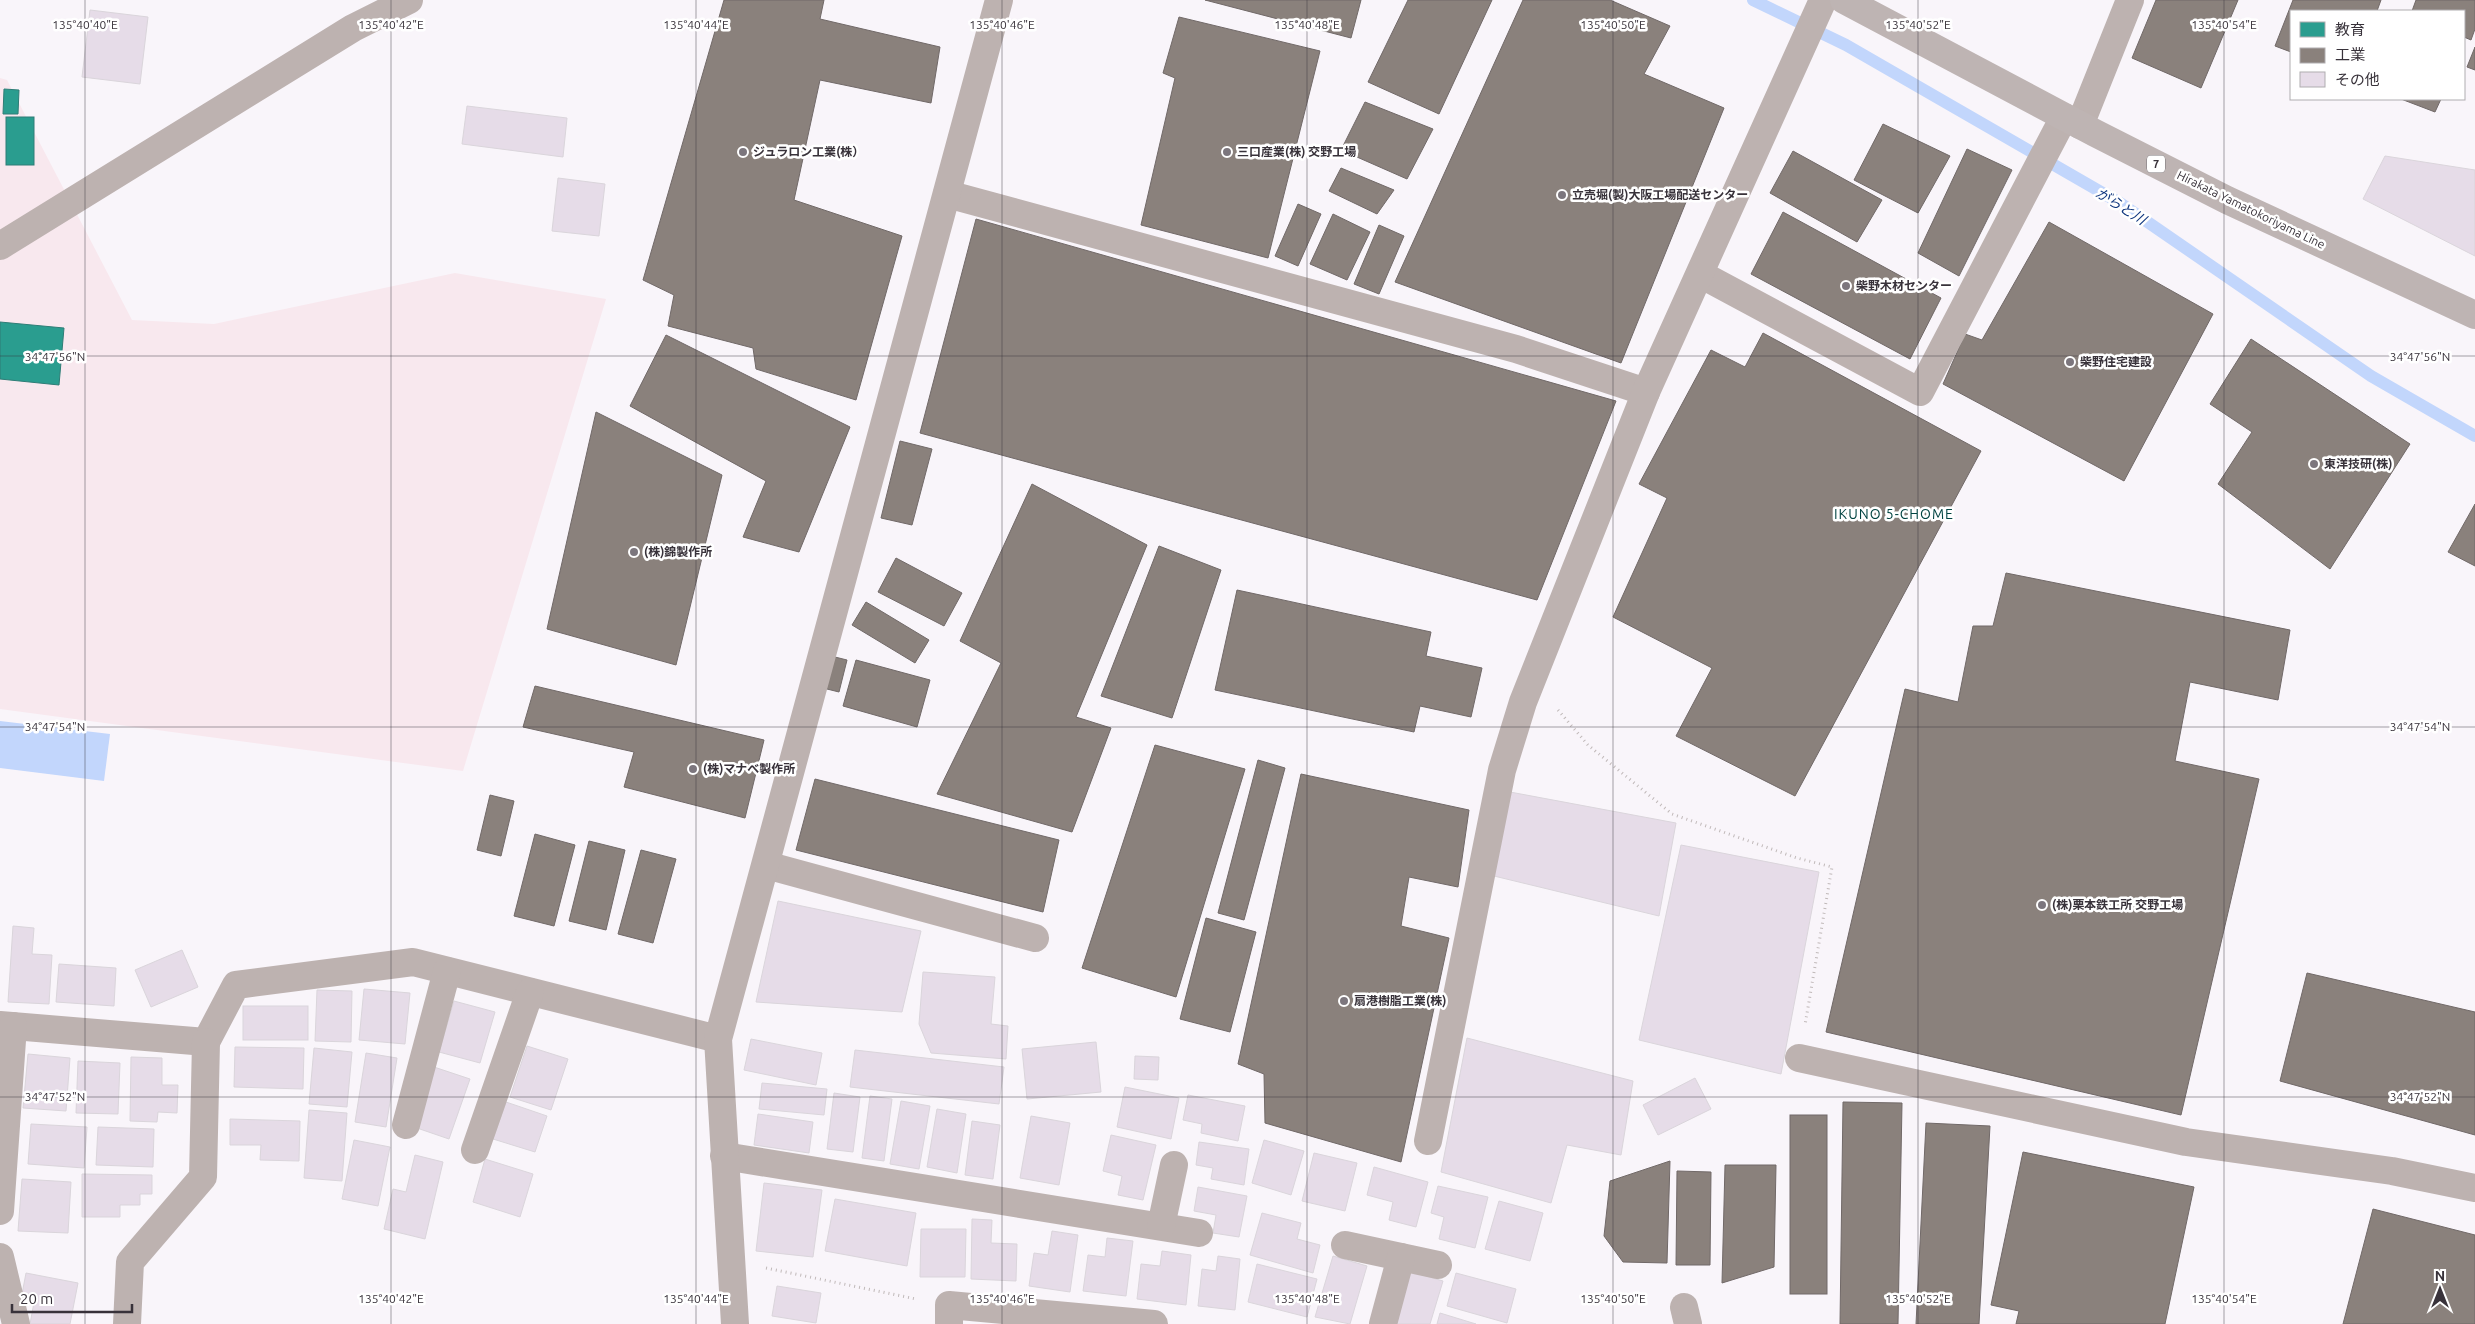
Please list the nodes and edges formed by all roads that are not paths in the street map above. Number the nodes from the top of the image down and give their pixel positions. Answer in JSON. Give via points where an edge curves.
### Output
{"nodes":[{"id":1,"x":409,"y":0,"type":"edge"},
{"id":2,"x":999,"y":0,"type":"edge"},
{"id":3,"x":1823,"y":0,"type":"edge"},
{"id":4,"x":1844,"y":0,"type":"edge"},
{"id":5,"x":2130,"y":0,"type":"edge"},
{"id":6,"x":2072,"y":121,"type":"junction"},
{"id":7,"x":946,"y":194,"type":"junction"},
{"id":8,"x":0,"y":246,"type":"edge"},
{"id":9,"x":1700,"y":274,"type":"junction"},
{"id":10,"x":2475,"y":315,"type":"edge"},
{"id":11,"x":1646,"y":392,"type":"junction"},
{"id":12,"x":766,"y":865,"type":"junction"},
{"id":13,"x":1035,"y":938,"type":"dead end"},
{"id":14,"x":447,"y":971,"type":"junction"},
{"id":15,"x":530,"y":992,"type":"junction"},
{"id":16,"x":6,"y":1026,"type":"edge"},
{"id":17,"x":718,"y":1039,"type":"junction"},
{"id":18,"x":206,"y":1042,"type":"junction"},
{"id":19,"x":1799,"y":1058,"type":"road end"},
{"id":20,"x":406,"y":1125,"type":"dead end"},
{"id":21,"x":1428,"y":1142,"type":"dead end"},
{"id":22,"x":475,"y":1150,"type":"dead end"},
{"id":23,"x":724,"y":1156,"type":"junction"},
{"id":24,"x":1174,"y":1166,"type":"dead end"},
{"id":25,"x":2475,"y":1188,"type":"edge"},
{"id":26,"x":0,"y":1211,"type":"edge"},
{"id":27,"x":1161,"y":1226,"type":"junction"},
{"id":28,"x":1199,"y":1233,"type":"dead end"},
{"id":29,"x":1345,"y":1246,"type":"dead end"},
{"id":30,"x":0,"y":1257,"type":"edge"},
{"id":31,"x":1401,"y":1258,"type":"junction"},
{"id":32,"x":1438,"y":1266,"type":"dead end"},
{"id":33,"x":949,"y":1315,"type":"edge"},
{"id":34,"x":16,"y":1324,"type":"edge"},
{"id":35,"x":126,"y":1324,"type":"edge"},
{"id":36,"x":735,"y":1324,"type":"edge"},
{"id":37,"x":1154,"y":1324,"type":"edge"},
{"id":38,"x":1383,"y":1324,"type":"edge"}],
"edges":[{"from":1,"to":8,"type":"street","via":[[353,28]]},
{"from":2,"to":7,"type":"street"},
{"from":3,"to":9,"type":"street"},
{"from":4,"to":6,"type":"main road","name":"Hirakata Yamatokoriyama Line","number":"7"},
{"from":5,"to":6,"type":"street"},
{"from":6,"to":9,"type":"street","via":[[1920,392]]},
{"from":6,"to":10,"type":"main road","name":"Hirakata Yamatokoriyama Line","number":"7","via":[[2226,200]]},
{"from":7,"to":11,"type":"street","via":[[1506,346]]},
{"from":7,"to":12,"type":"street"},
{"from":9,"to":11,"type":"street"},
{"from":11,"to":21,"type":"street","via":[[1527,692],[1502,770]]},
{"from":12,"to":13,"type":"street"},
{"from":12,"to":17,"type":"street"},
{"from":14,"to":15,"type":"street"},
{"from":14,"to":18,"type":"street","via":[[413,962],[236,985]]},
{"from":14,"to":20,"type":"street"},
{"from":15,"to":17,"type":"street"},
{"from":15,"to":22,"type":"street"},
{"from":16,"to":18,"type":"street"},
{"from":16,"to":26,"type":"street"},
{"from":17,"to":23,"type":"street"},
{"from":18,"to":35,"type":"street","via":[[203,1177],[130,1262]]},
{"from":19,"to":25,"type":"street","via":[[2186,1142],[2392,1171]]},
{"from":23,"to":27,"type":"street"},
{"from":23,"to":36,"type":"street"},
{"from":24,"to":27,"type":"street"},
{"from":27,"to":28,"type":"street"},
{"from":29,"to":31,"type":"street"},
{"from":30,"to":34,"type":"street"},
{"from":31,"to":32,"type":"street"},
{"from":31,"to":38,"type":"street"},
{"from":33,"to":37,"type":"street"}]}
